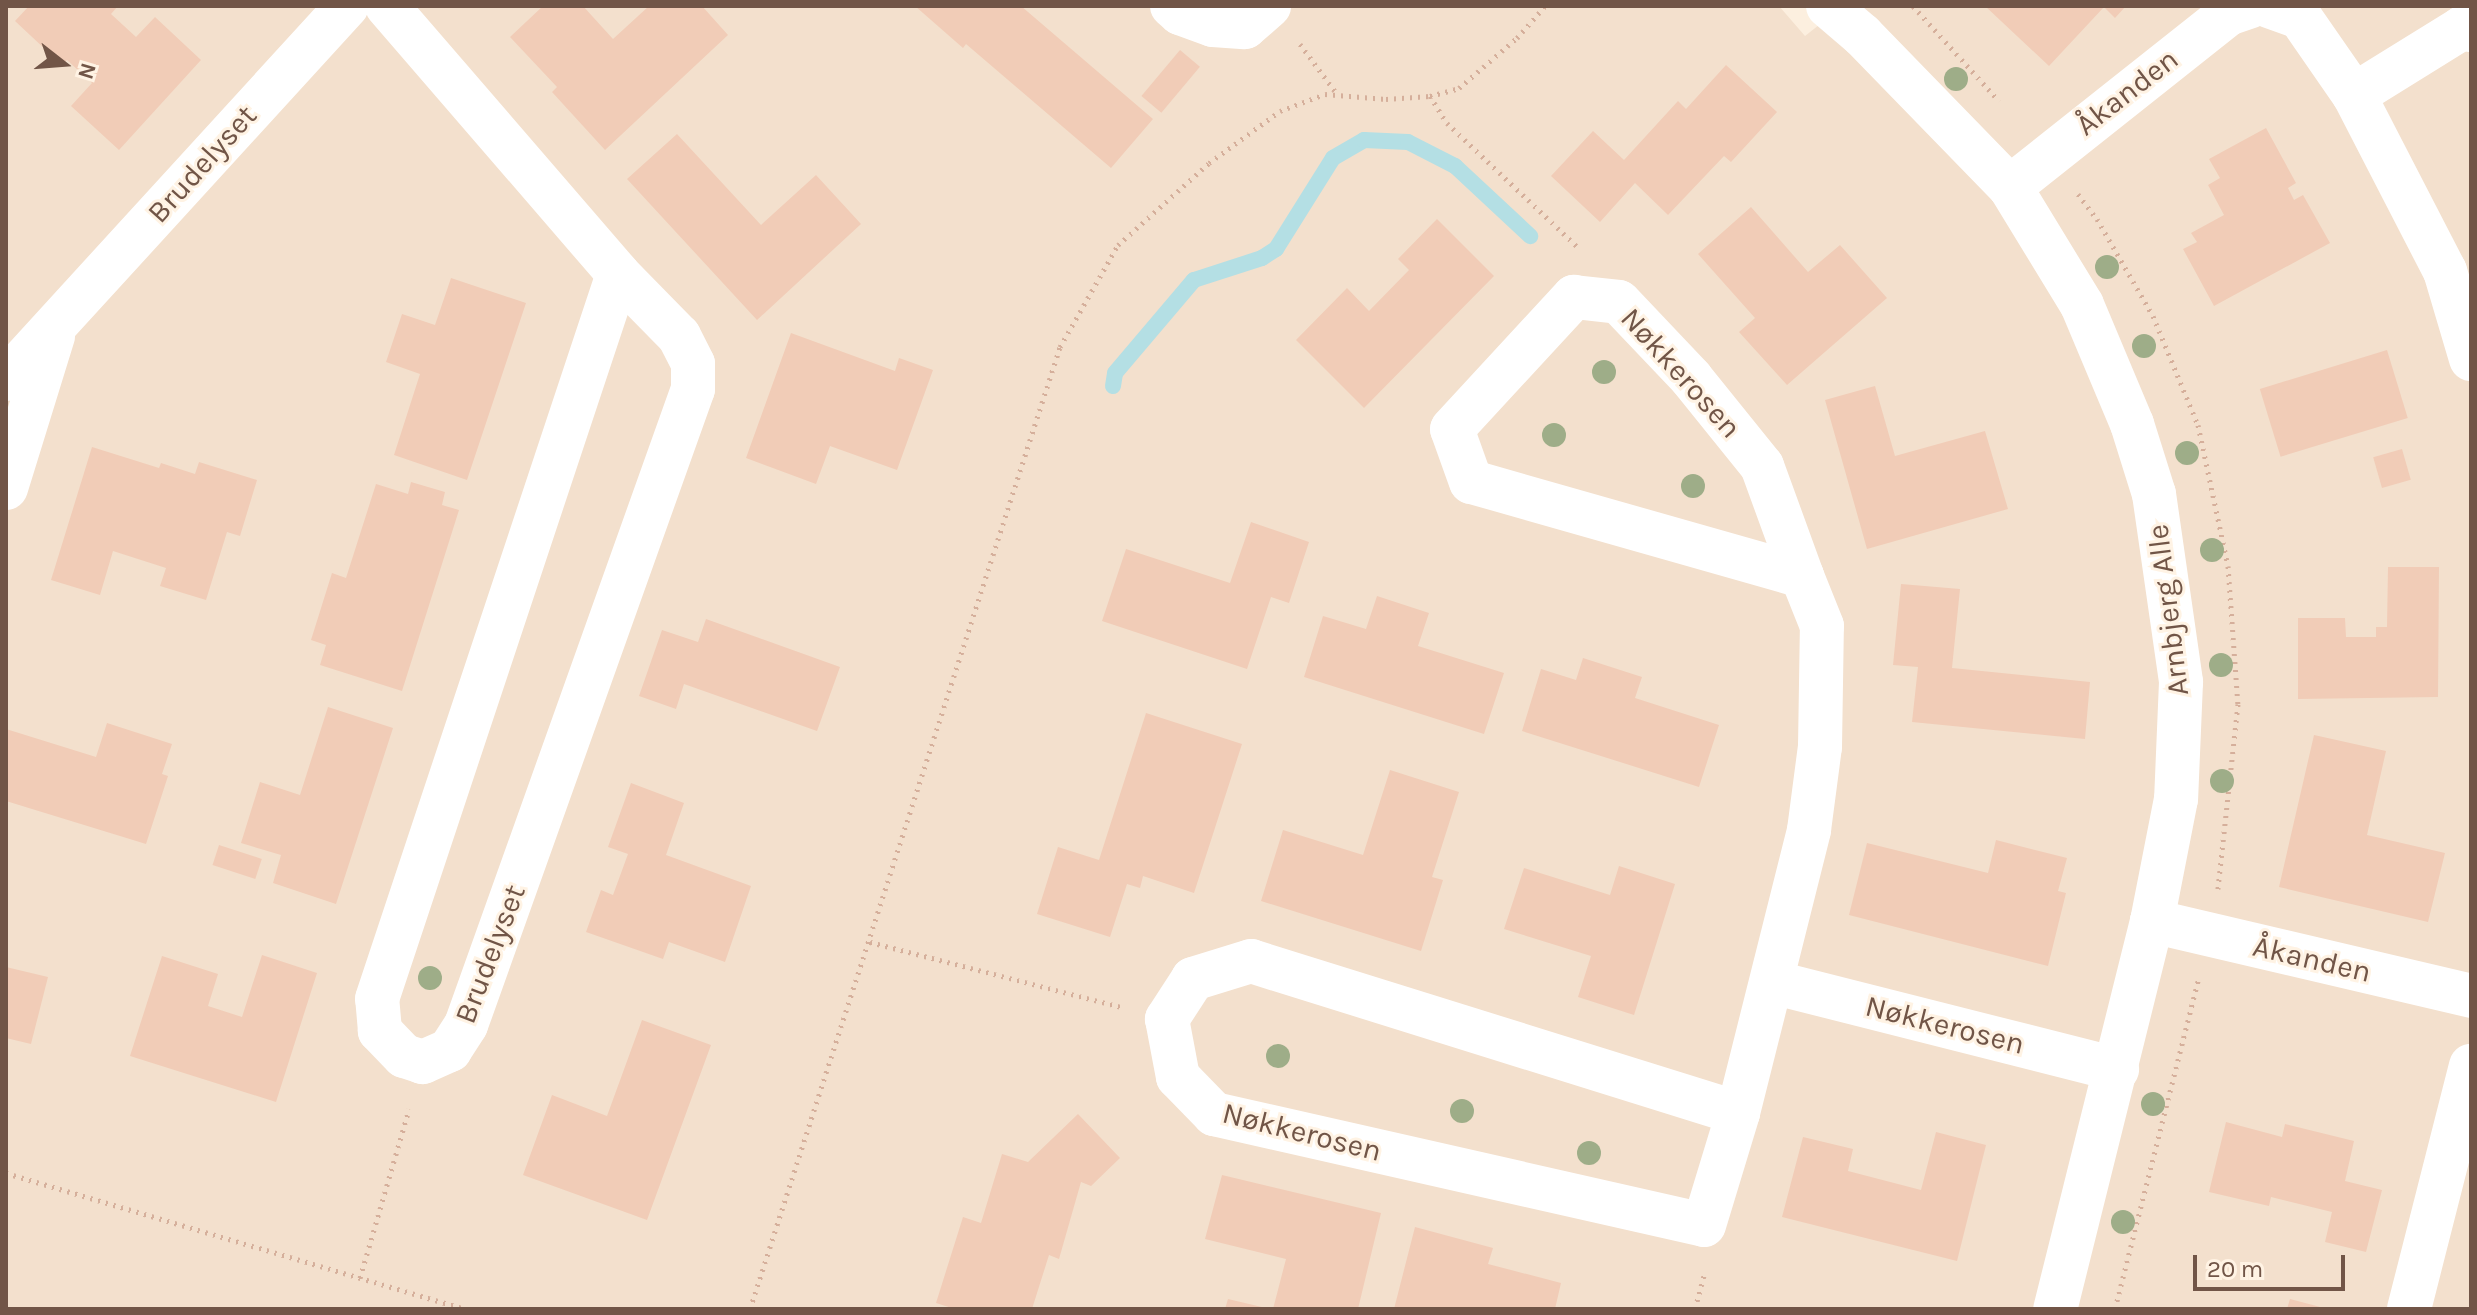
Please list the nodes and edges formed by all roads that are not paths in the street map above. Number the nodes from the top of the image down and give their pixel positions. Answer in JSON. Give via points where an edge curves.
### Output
{"nodes":[{"id":1,"x":347,"y":6,"type":"edge"},
{"id":2,"x":387,"y":6,"type":"edge"},
{"id":3,"x":1172,"y":6,"type":"edge"},
{"id":4,"x":1269,"y":6,"type":"edge"},
{"id":5,"x":1828,"y":6,"type":"edge"},
{"id":6,"x":2251,"y":6,"type":"edge"},
{"id":7,"x":2269,"y":6,"type":"edge"},
{"id":8,"x":2471,"y":30,"type":"edge"},
{"id":9,"x":2354,"y":95,"type":"junction"},
{"id":10,"x":2010,"y":187,"type":"junction"},
{"id":11,"x":618,"y":274,"type":"junction"},
{"id":12,"x":58,"y":323,"type":"junction"},
{"id":13,"x":2471,"y":359,"type":"edge"},
{"id":14,"x":6,"y":379,"type":"edge"},
{"id":15,"x":6,"y":488,"type":"edge"},
{"id":16,"x":1802,"y":576,"type":"junction"},
{"id":17,"x":2152,"y":921,"type":"junction"},
{"id":18,"x":1772,"y":982,"type":"junction"},
{"id":19,"x":2471,"y":996,"type":"edge"},
{"id":20,"x":2471,"y":1066,"type":"edge"},
{"id":21,"x":2117,"y":1069,"type":"junction"},
{"id":22,"x":1738,"y":1113,"type":"junction"},
{"id":23,"x":2055,"y":1309,"type":"edge"},
{"id":24,"x":2409,"y":1309,"type":"edge"}],
"edges":[{"from":1,"to":12,"type":"street","name":"Brudelyset"},
{"from":2,"to":11,"type":"street","name":"Brudelyset"},
{"from":3,"to":4,"type":"street","via":[[1213,25],[1245,27]]},
{"from":5,"to":10,"type":"street","name":"Arnbjerg Alle"},
{"from":6,"to":10,"type":"street","name":"Åkanden","via":[[2228,14]]},
{"from":7,"to":9,"type":"street","via":[[2300,17]]},
{"from":8,"to":9,"type":"street","via":[[2462,28]]},
{"from":9,"to":13,"type":"street","via":[[2445,271]]},
{"from":10,"to":17,"type":"street","name":"Arnbjerg Alle","via":[[2082,305],[2132,424],[2154,494],[2181,682],[2176,799]]},
{"from":11,"to":11,"type":"street","name":"Brudelyset","via":[[679,336],[693,364],[693,389],[466,1025],[450,1050],[423,1062],[404,1056],[380,1031],[377,999]]},
{"from":12,"to":14,"type":"street","name":"Brudelyset"},
{"from":12,"to":15,"type":"street","name":"Brudelyset"},
{"from":16,"to":16,"type":"street","name":"Nøkkerosen","via":[[1471,482],[1452,429],[1574,297],[1619,302],[1691,378],[1762,466]]},
{"from":16,"to":18,"type":"street","name":"Nøkkerosen","via":[[1822,626],[1820,747],[1809,830]]},
{"from":17,"to":19,"type":"street","name":"Åkanden"},
{"from":17,"to":21,"type":"street","name":"Arnbjerg Alle"},
{"from":18,"to":21,"type":"street","name":"Nøkkerosen"},
{"from":18,"to":22,"type":"street","name":"Nøkkerosen"},
{"from":20,"to":24,"type":"street"},
{"from":21,"to":23,"type":"street","name":"Arnbjerg Alle"},
{"from":22,"to":22,"type":"street","name":"Nøkkerosen","via":[[1704,1225],[1214,1114],[1178,1077],[1167,1019],[1193,979],[1251,961]]}]}
